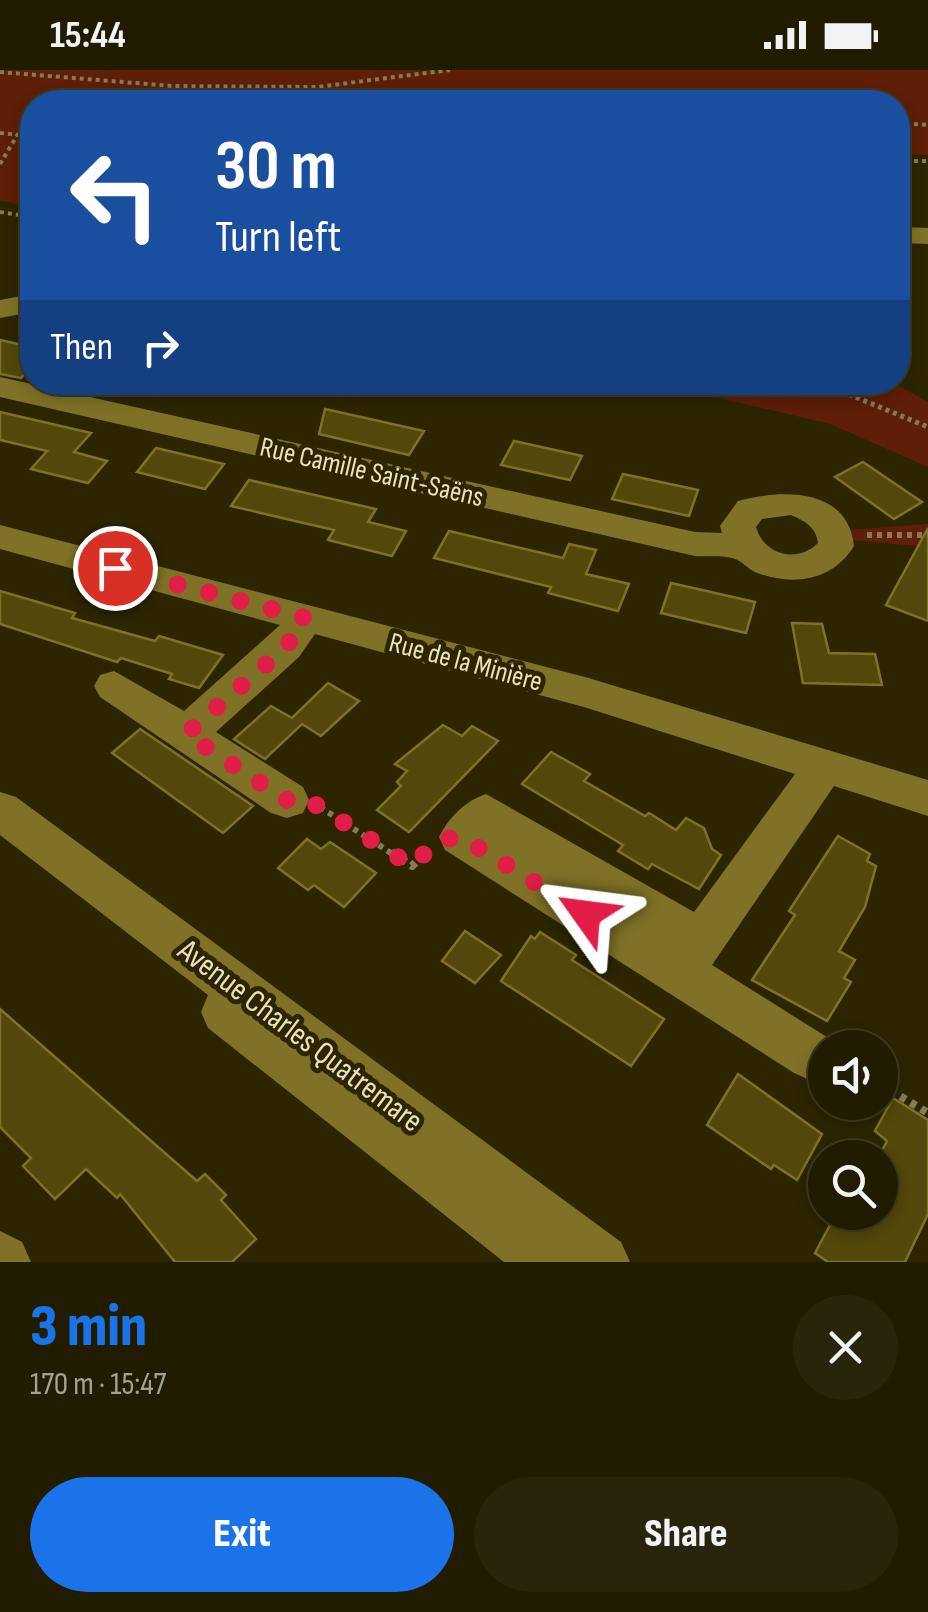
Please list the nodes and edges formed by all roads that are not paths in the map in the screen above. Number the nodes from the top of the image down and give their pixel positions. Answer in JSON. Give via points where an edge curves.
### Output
{"nodes":[{"id":1,"x":31,"y":395,"type":"edge"},
{"id":2,"x":0,"y":537,"type":"edge"},
{"id":3,"x":745,"y":547,"type":"junction"},
{"id":4,"x":306,"y":618,"type":"junction"},
{"id":5,"x":114,"y":686,"type":"dead end"},
{"id":6,"x":186,"y":734,"type":"junction"},
{"id":7,"x":826,"y":765,"type":"junction"},
{"id":8,"x":928,"y":798,"type":"edge"},
{"id":9,"x":286,"y":800,"type":"road end"},
{"id":10,"x":0,"y":810,"type":"edge"},
{"id":11,"x":461,"y":837,"type":"road end"},
{"id":12,"x":0,"y":839,"type":"edge"},
{"id":13,"x":690,"y":956,"type":"junction"},
{"id":14,"x":808,"y":1053,"type":"edge"},
{"id":15,"x":550,"y":1262,"type":"edge"},
{"id":16,"x":601,"y":1262,"type":"edge"}],
"edges":[{"from":1,"to":3,"type":"street","name":"Rue Camille Saint-Saëns","via":[[695,544]]},
{"from":2,"to":4,"type":"street","name":"Rue de la Minière"},
{"from":3,"to":3,"type":"street","name":"Rue Camille Saint-Saëns","via":[[742,516],[778,502],[808,508],[836,535],[830,556],[805,567],[771,564]]},
{"from":4,"to":6,"type":"street","via":[[285,648]]},
{"from":4,"to":7,"type":"street","name":"Rue de la Minière"},
{"from":5,"to":6,"type":"street"},
{"from":6,"to":9,"type":"street"},
{"from":7,"to":8,"type":"street","name":"Rue de la Minière"},
{"from":7,"to":13,"type":"street"},
{"from":10,"to":16,"type":"street","name":"Avenue Charles Quatremare"},
{"from":11,"to":13,"type":"street","via":[[486,812]]},
{"from":12,"to":15,"type":"street","name":"Avenue Charles Quatremare"},
{"from":13,"to":14,"type":"street"}]}
